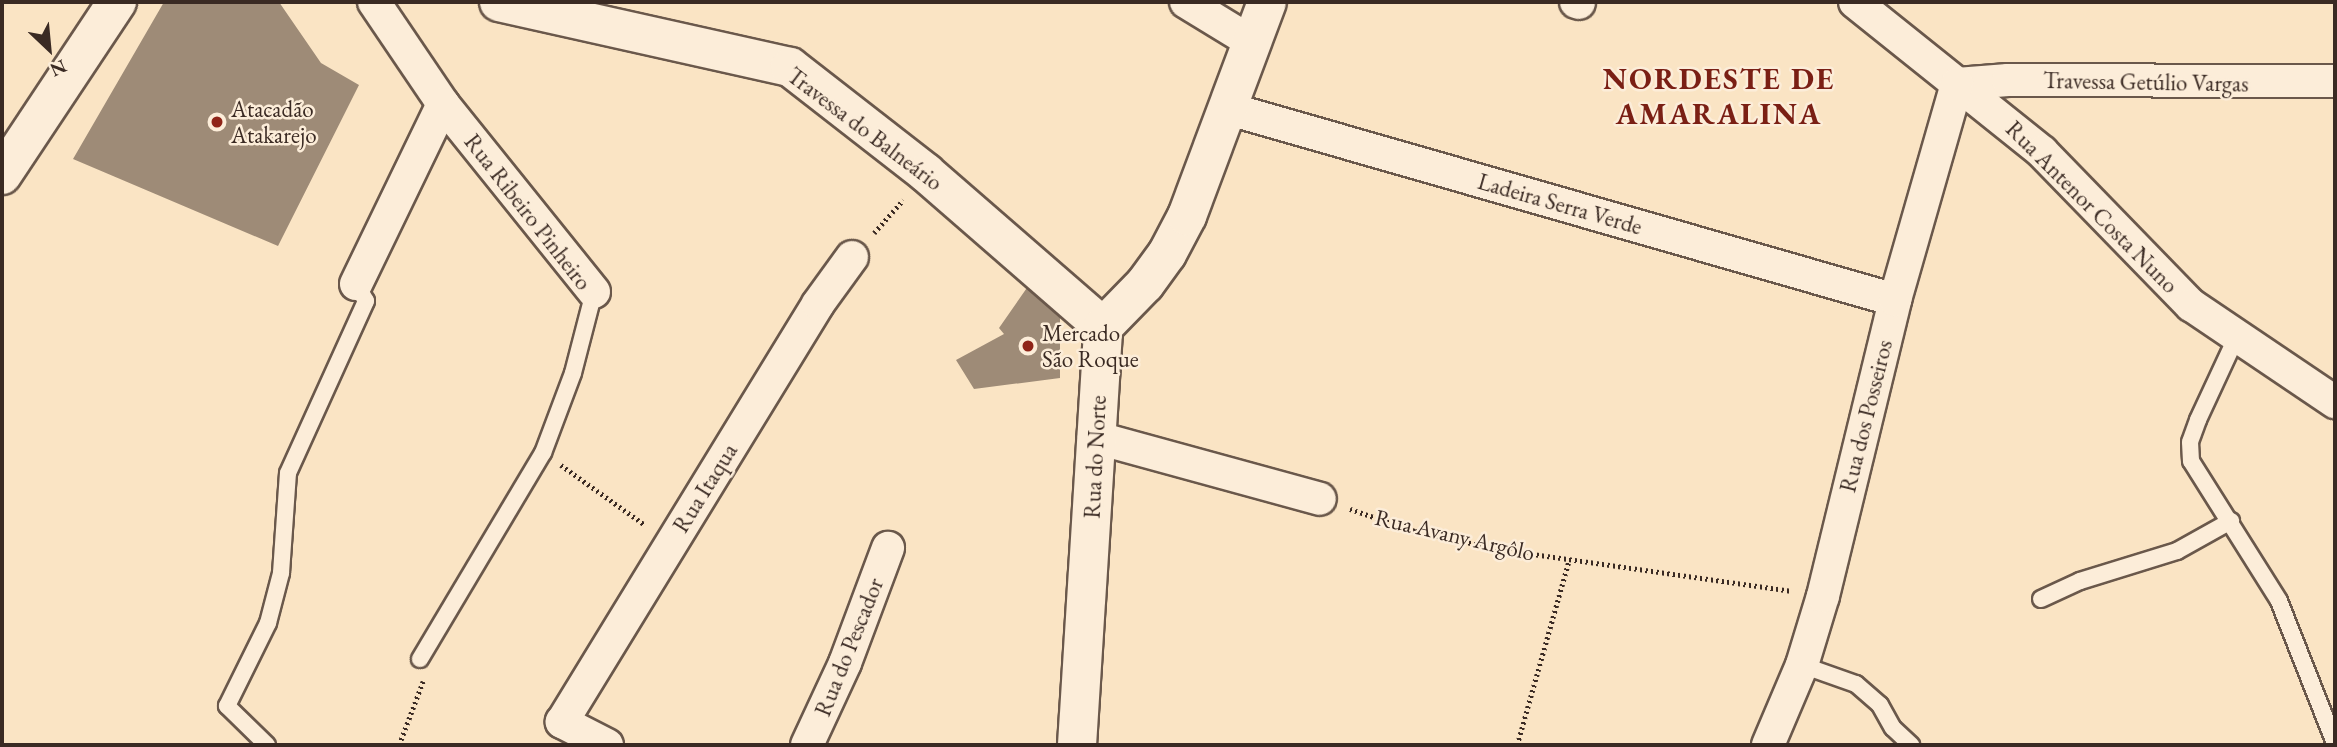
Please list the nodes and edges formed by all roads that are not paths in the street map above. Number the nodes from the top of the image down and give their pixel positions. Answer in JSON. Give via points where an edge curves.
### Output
{"nodes":[{"id":1,"x":117,"y":2,"type":"edge"},
{"id":2,"x":374,"y":2,"type":"edge"},
{"id":3,"x":499,"y":2,"type":"edge"},
{"id":4,"x":1186,"y":2,"type":"edge"},
{"id":5,"x":1267,"y":2,"type":"edge"},
{"id":6,"x":1855,"y":2,"type":"edge"},
{"id":7,"x":1250,"y":41,"type":"junction"},
{"id":8,"x":2335,"y":81,"type":"edge"},
{"id":9,"x":1957,"y":84,"type":"junction"},
{"id":10,"x":443,"y":104,"type":"junction"},
{"id":11,"x":1226,"y":108,"type":"junction"},
{"id":12,"x":2,"y":175,"type":"edge"},
{"id":13,"x":852,"y":257,"type":"road end"},
{"id":14,"x":356,"y":284,"type":"joint"},
{"id":15,"x":594,"y":292,"type":"joint"},
{"id":16,"x":1895,"y":300,"type":"junction"},
{"id":17,"x":1103,"y":327,"type":"junction"},
{"id":18,"x":2236,"y":338,"type":"junction"},
{"id":19,"x":2335,"y":402,"type":"edge"},
{"id":20,"x":1094,"y":436,"type":"junction"},
{"id":21,"x":1320,"y":499,"type":"road end"},
{"id":22,"x":2231,"y":521,"type":"junction"},
{"id":23,"x":888,"y":548,"type":"dead end"},
{"id":24,"x":2041,"y":599,"type":"dead end"},
{"id":25,"x":420,"y":659,"type":"road end"},
{"id":26,"x":1802,"y":664,"type":"junction"},
{"id":27,"x":2335,"y":743,"type":"edge"},
{"id":28,"x":267,"y":745,"type":"edge"},
{"id":29,"x":607,"y":745,"type":"edge"},
{"id":30,"x":807,"y":745,"type":"edge"},
{"id":31,"x":1077,"y":745,"type":"edge"},
{"id":32,"x":1768,"y":745,"type":"edge"},
{"id":33,"x":1911,"y":745,"type":"edge"}],
"edges":[{"from":1,"to":12,"type":"street"},
{"from":2,"to":10,"type":"street","name":"Rua Ribeiro Pinheiro"},
{"from":3,"to":17,"type":"street","name":"Travessa do Balneário","via":[[790,67],[926,173]]},
{"from":4,"to":7,"type":"street"},
{"from":5,"to":7,"type":"street"},
{"from":6,"to":9,"type":"street","name":"Rua Antenor Costa Nuno"},
{"from":7,"to":11,"type":"street"},
{"from":8,"to":9,"type":"street","name":"Travessa Getúlio Vargas","via":[[2008,80]]},
{"from":9,"to":16,"type":"street","name":"Rua dos Posseiros"},
{"from":9,"to":18,"type":"street","name":"Rua Antenor Costa Nuno","via":[[2042,152],[2190,305]]},
{"from":10,"to":14,"type":"street"},
{"from":10,"to":15,"type":"street","name":"Rua Ribeiro Pinheiro"},
{"from":11,"to":16,"type":"street","name":"Ladeira Serra Verde"},
{"from":11,"to":17,"type":"street","via":[[1187,216],[1167,254]]},
{"from":13,"to":29,"type":"street","name":"Rua Itaqua","via":[[818,304],[562,722]]},
{"from":14,"to":28,"type":"lane","via":[[366,301],[288,473],[281,573],[268,623],[227,706]]},
{"from":15,"to":25,"type":"lane","name":"Rua Ribeiro Pinheiro","via":[[573,373],[543,453]]},
{"from":16,"to":26,"type":"street","name":"Rua dos Posseiros","via":[[1823,596]]},
{"from":17,"to":20,"type":"street","name":"Rua do Norte"},
{"from":18,"to":19,"type":"street","name":"Rua Antenor Costa Nuno"},
{"from":18,"to":22,"type":"lane","via":[[2190,442],[2191,461]]},
{"from":20,"to":21,"type":"street"},
{"from":20,"to":31,"type":"street","name":"Rua do Norte"},
{"from":22,"to":24,"type":"lane","via":[[2177,551],[2080,581]]},
{"from":22,"to":27,"type":"lane","via":[[2279,601]]},
{"from":23,"to":30,"type":"street","name":"Rua do Pescador","via":[[845,663]]},
{"from":26,"to":32,"type":"street","name":"Rua dos Posseiros"},
{"from":26,"to":33,"type":"lane","via":[[1856,684],[1880,705],[1893,728]]}]}
